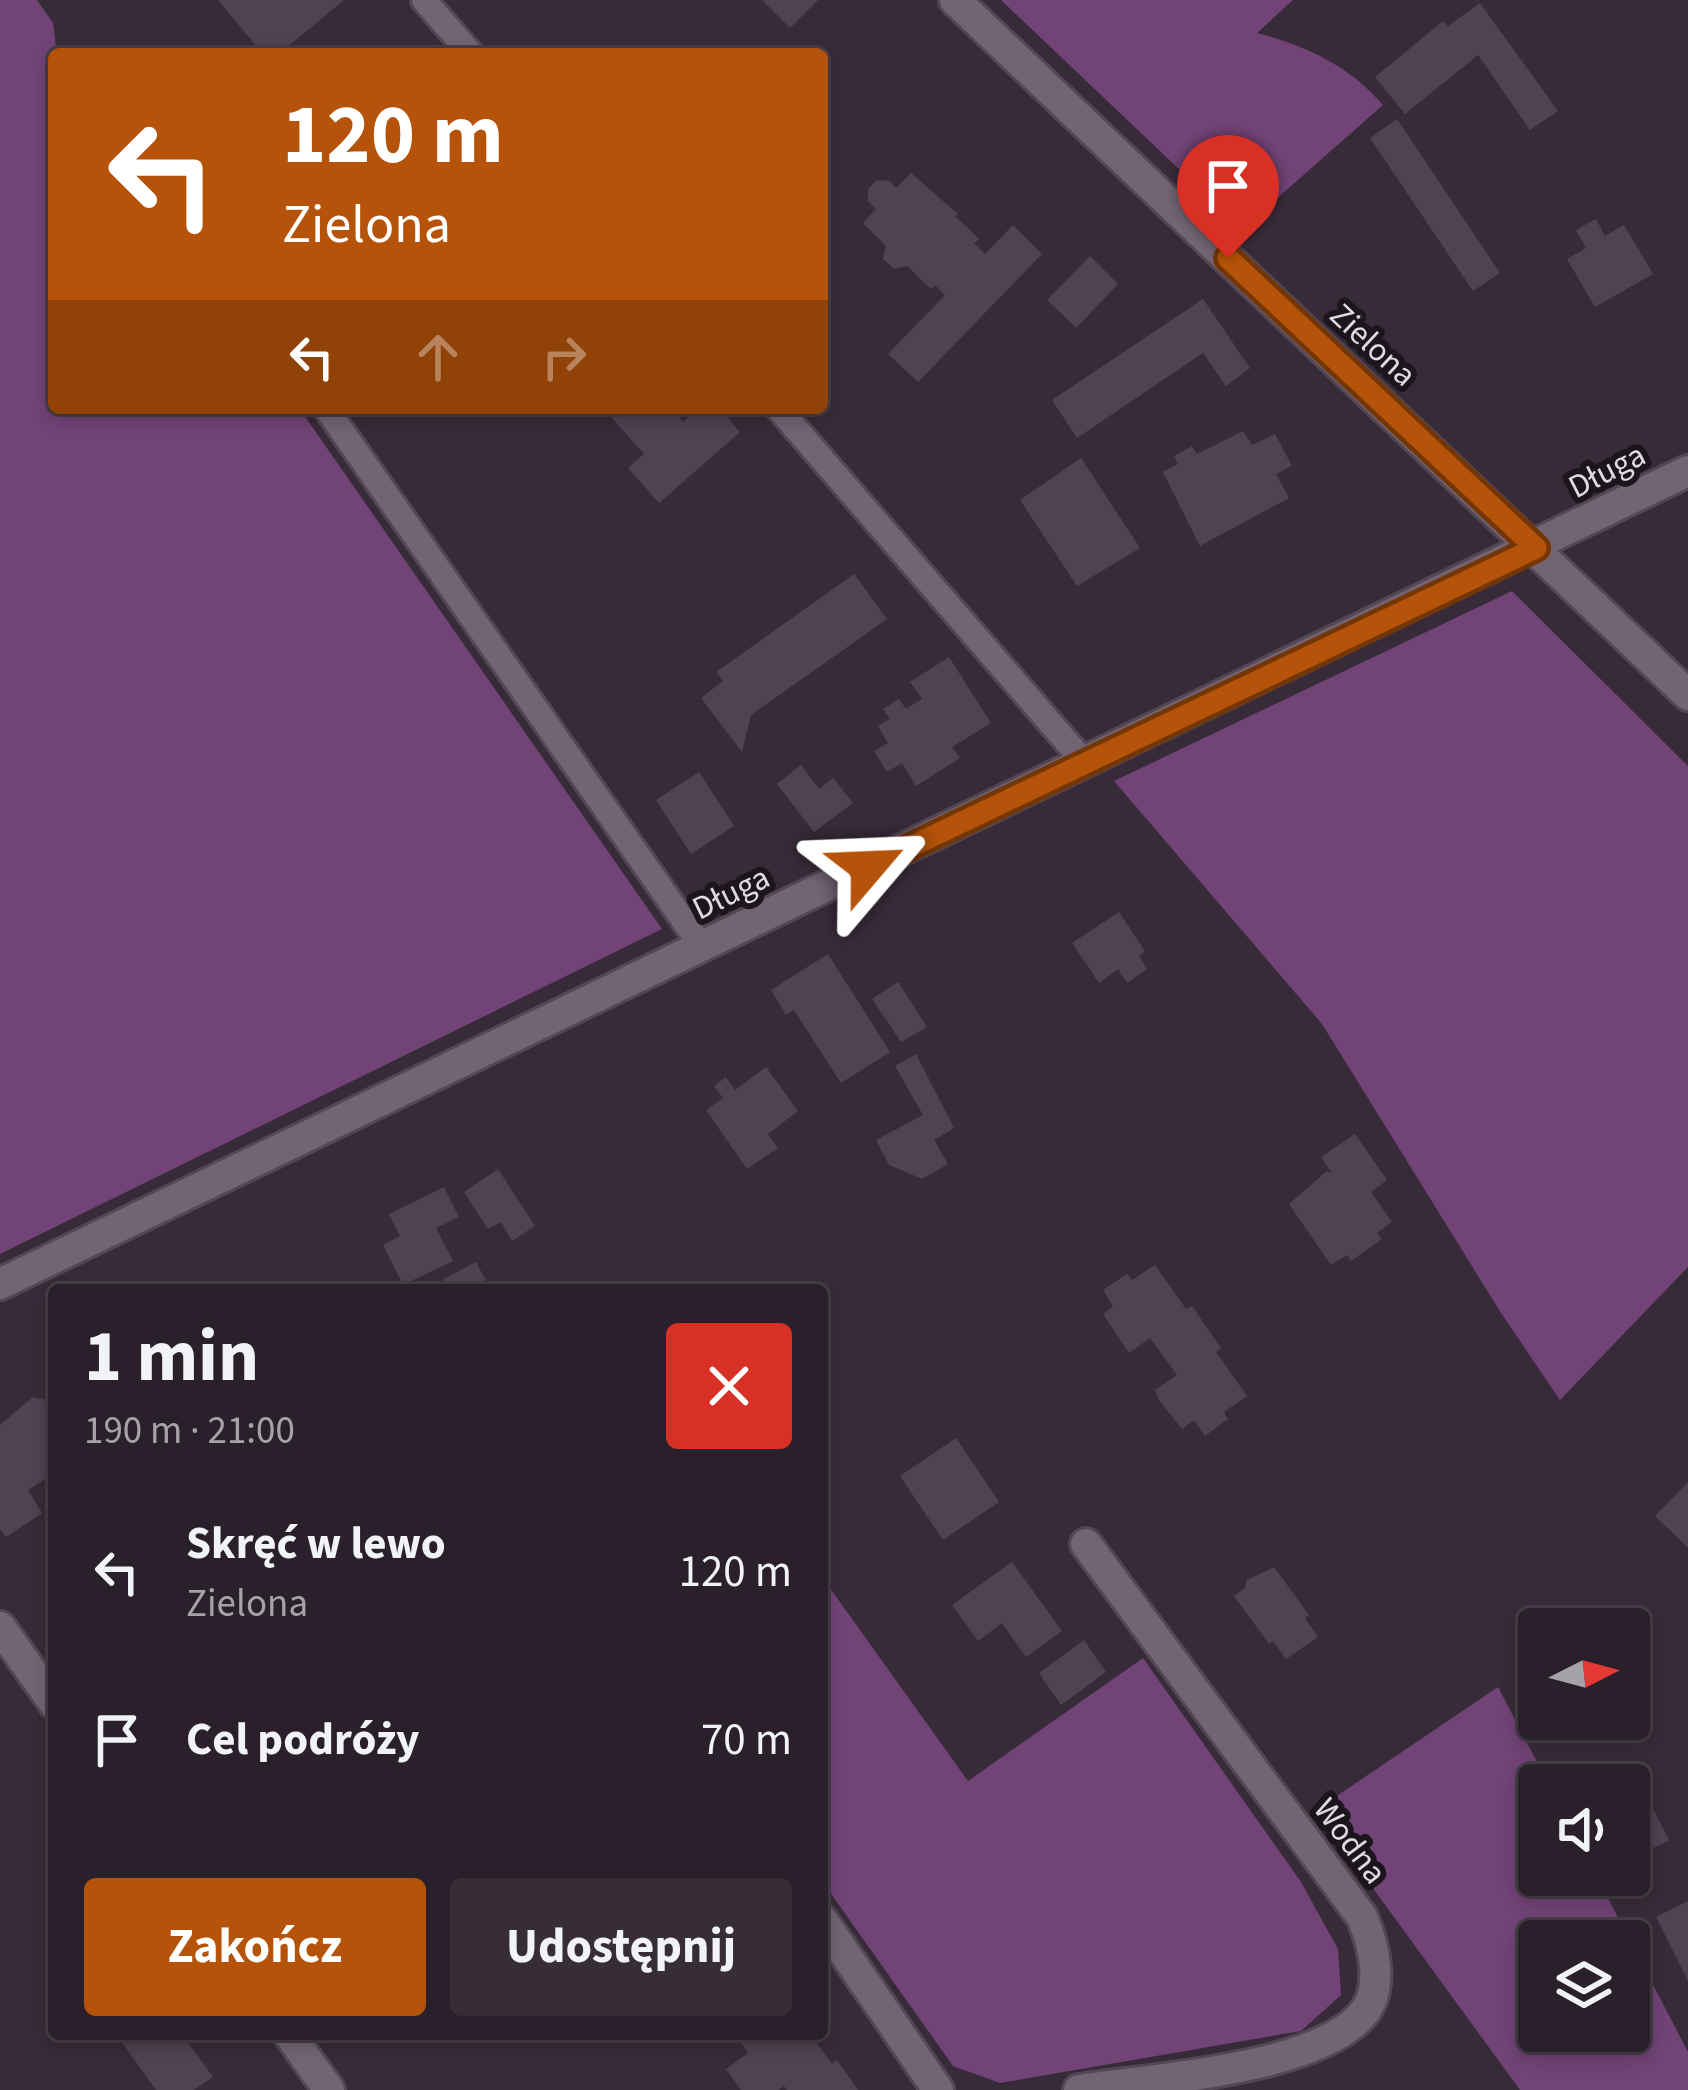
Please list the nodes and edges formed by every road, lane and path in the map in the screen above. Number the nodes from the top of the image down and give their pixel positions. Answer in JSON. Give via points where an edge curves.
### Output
{"nodes":[{"id":1,"x":424,"y":0,"type":"edge"},
{"id":2,"x":955,"y":0,"type":"edge"},
{"id":3,"x":466,"y":48,"type":"edge"},
{"id":4,"x":330,"y":414,"type":"edge"},
{"id":5,"x":783,"y":414,"type":"edge"},
{"id":6,"x":1688,"y":471,"type":"edge"},
{"id":7,"x":1536,"y":548,"type":"junction"},
{"id":8,"x":1688,"y":694,"type":"edge"},
{"id":9,"x":1085,"y":763,"type":"junction"},
{"id":10,"x":702,"y":947,"type":"junction"},
{"id":11,"x":0,"y":1284,"type":"edge"},
{"id":12,"x":1086,"y":1544,"type":"dead end"},
{"id":13,"x":0,"y":1627,"type":"edge"},
{"id":14,"x":48,"y":1695,"type":"edge"},
{"id":15,"x":828,"y":1929,"type":"edge"},
{"id":16,"x":294,"y":2040,"type":"edge"},
{"id":17,"x":329,"y":2090,"type":"edge"},
{"id":18,"x":938,"y":2090,"type":"edge"},
{"id":19,"x":1079,"y":2090,"type":"edge"}],
"edges":[{"from":1,"to":3,"type":"lane"},
{"from":2,"to":7,"type":"street","name":"Zielona"},
{"from":4,"to":10,"type":"lane"},
{"from":5,"to":9,"type":"lane"},
{"from":6,"to":7,"type":"street","name":"Długa"},
{"from":7,"to":8,"type":"street","name":"Zielona"},
{"from":7,"to":9,"type":"street","name":"Długa"},
{"from":9,"to":10,"type":"street","name":"Długa"},
{"from":10,"to":11,"type":"street","name":"Długa"},
{"from":12,"to":19,"type":"street","name":"Wodna","via":[[1362,1917],[1376,1976],[1362,2014],[1327,2042],[1257,2063]]},
{"from":13,"to":14,"type":"street"},
{"from":15,"to":18,"type":"street"},
{"from":16,"to":17,"type":"street"}]}
